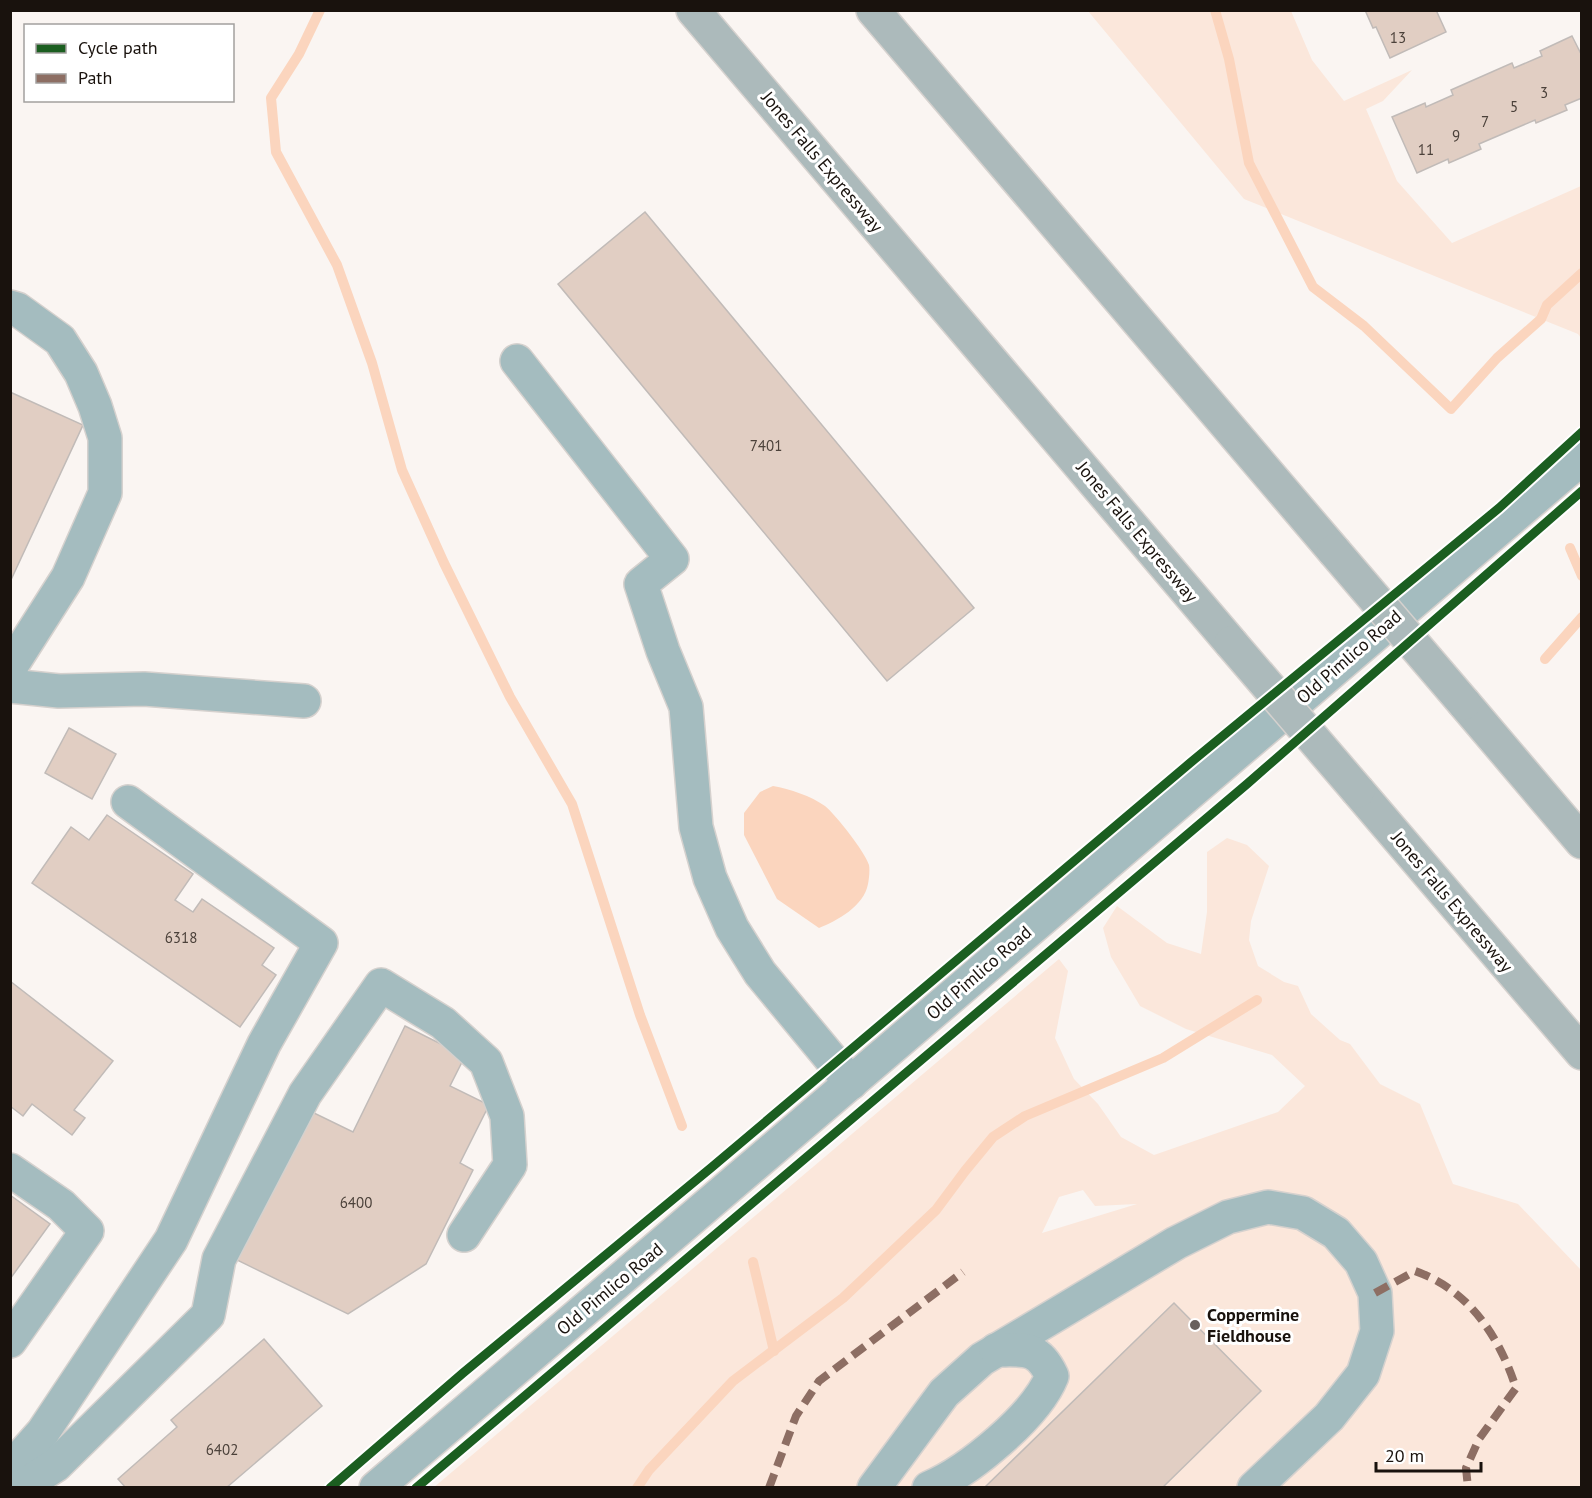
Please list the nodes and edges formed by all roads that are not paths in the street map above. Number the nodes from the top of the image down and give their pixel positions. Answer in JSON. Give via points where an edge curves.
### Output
{"nodes":[{"id":1,"x":693,"y":10,"type":"edge"},
{"id":2,"x":873,"y":10,"type":"edge"},
{"id":3,"x":10,"y":307,"type":"edge"},
{"id":4,"x":517,"y":361,"type":"dead end"},
{"id":5,"x":1581,"y":458,"type":"edge"},
{"id":6,"x":10,"y":668,"type":"edge"},
{"id":7,"x":10,"y":686,"type":"edge"},
{"id":8,"x":304,"y":701,"type":"dead end"},
{"id":9,"x":128,"y":802,"type":"dead end"},
{"id":10,"x":1581,"y":842,"type":"edge"},
{"id":11,"x":1581,"y":1053,"type":"edge"},
{"id":12,"x":851,"y":1083,"type":"junction"},
{"id":13,"x":10,"y":1170,"type":"edge"},
{"id":14,"x":464,"y":1235,"type":"dead end"},
{"id":15,"x":10,"y":1341,"type":"edge"},
{"id":16,"x":996,"y":1350,"type":"junction"},
{"id":17,"x":10,"y":1470,"type":"edge"},
{"id":18,"x":20,"y":1488,"type":"edge"},
{"id":19,"x":376,"y":1488,"type":"edge"},
{"id":20,"x":874,"y":1488,"type":"edge"},
{"id":21,"x":929,"y":1488,"type":"edge"},
{"id":22,"x":1254,"y":1488,"type":"edge"}],
"edges":[{"from":1,"to":11,"type":"highway","name":"Jones Falls Expressway","bridge":true},
{"from":2,"to":10,"type":"highway","bridge":true},
{"from":3,"to":6,"type":"street","via":[[60,340],[81,373],[105,438],[105,493],[68,577]]},
{"from":4,"to":12,"type":"street","via":[[672,559],[640,584],[686,707],[696,827],[710,878],[732,928],[760,974]]},
{"from":5,"to":12,"type":"street","name":"Old Pimlico Road"},
{"from":7,"to":8,"type":"street","via":[[59,691],[144,689]]},
{"from":9,"to":17,"type":"street","via":[[321,943],[264,1044],[171,1240],[43,1432]]},
{"from":12,"to":19,"type":"street","name":"Old Pimlico Road"},
{"from":13,"to":15,"type":"street","via":[[61,1205],[87,1231]]},
{"from":14,"to":18,"type":"street","via":[[510,1165],[507,1116],[486,1062],[443,1023],[381,985],[300,1105],[219,1259],[208,1315],[56,1465]]},
{"from":16,"to":20,"type":"street","via":[[944,1393]]},
{"from":16,"to":21,"type":"street","via":[[1036,1353],[1046,1362],[1052,1376],[1047,1388],[1014,1427],[965,1468]]},
{"from":16,"to":22,"type":"street","via":[[1176,1243],[1228,1217],[1268,1207],[1303,1213],[1336,1233],[1361,1262],[1375,1293],[1377,1331],[1363,1374],[1329,1418]]}]}
